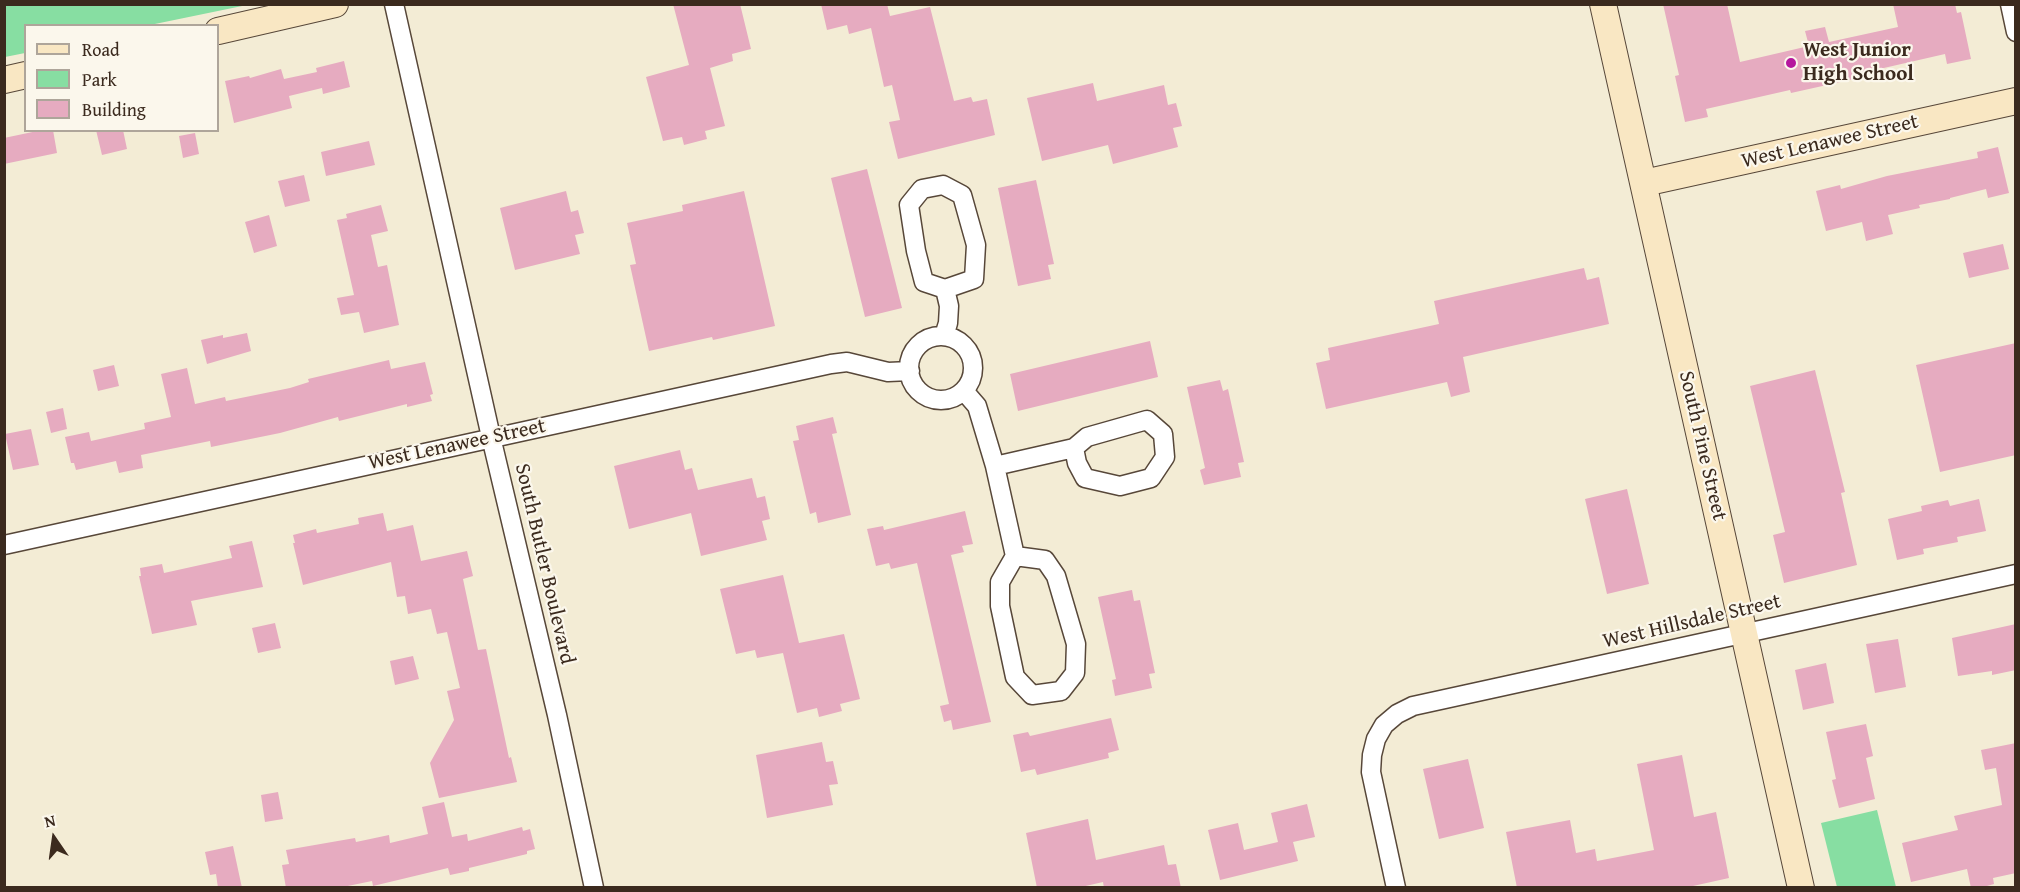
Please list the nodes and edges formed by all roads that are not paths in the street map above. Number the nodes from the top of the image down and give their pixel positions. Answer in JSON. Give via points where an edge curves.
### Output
{"nodes":[{"id":1,"x":335,"y":4,"type":"edge"},
{"id":2,"x":394,"y":4,"type":"edge"},
{"id":3,"x":1603,"y":4,"type":"edge"},
{"id":4,"x":2010,"y":4,"type":"edge"},
{"id":5,"x":219,"y":31,"type":"edge"},
{"id":6,"x":2016,"y":32,"type":"edge"},
{"id":7,"x":24,"y":75,"type":"edge"},
{"id":8,"x":4,"y":80,"type":"edge"},
{"id":9,"x":2016,"y":101,"type":"edge"},
{"id":10,"x":1644,"y":183,"type":"junction"},
{"id":11,"x":945,"y":289,"type":"junction"},
{"id":12,"x":944,"y":336,"type":"junction"},
{"id":13,"x":910,"y":371,"type":"junction"},
{"id":14,"x":964,"y":391,"type":"junction"},
{"id":15,"x":491,"y":437,"type":"junction"},
{"id":16,"x":1074,"y":448,"type":"junction"},
{"id":17,"x":995,"y":466,"type":"junction"},
{"id":18,"x":4,"y":545,"type":"edge"},
{"id":19,"x":1015,"y":556,"type":"junction"},
{"id":20,"x":2016,"y":574,"type":"edge"},
{"id":21,"x":1744,"y":633,"type":"junction"},
{"id":22,"x":594,"y":888,"type":"edge"},
{"id":23,"x":1396,"y":888,"type":"edge"},
{"id":24,"x":1801,"y":888,"type":"edge"}],
"edges":[{"from":1,"to":5,"type":"street"},
{"from":2,"to":15,"type":"street","name":"South Butler Boulevard"},
{"from":3,"to":10,"type":"street","name":"South Pine Street"},
{"from":4,"to":6,"type":"street"},
{"from":7,"to":8,"type":"street"},
{"from":9,"to":10,"type":"street","name":"West Lenawee Street"},
{"from":10,"to":21,"type":"street","name":"South Pine Street"},
{"from":11,"to":11,"type":"street","via":[[974,279],[976,246],[962,195],[943,184],[922,189],[909,205],[924,282]]},
{"from":11,"to":12,"type":"street","via":[[949,306]]},
{"from":12,"to":13,"type":"street","via":[[918,346]]},
{"from":12,"to":14,"type":"street","via":[[963,345],[973,363],[973,373]]},
{"from":13,"to":14,"type":"street","via":[[918,390],[936,399],[946,400]]},
{"from":13,"to":15,"type":"street","name":"West Lenawee Street","via":[[888,372],[848,362],[831,364]]},
{"from":14,"to":17,"type":"street","via":[[977,406]]},
{"from":15,"to":18,"type":"street","name":"West Lenawee Street"},
{"from":15,"to":22,"type":"street","name":"South Butler Boulevard"},
{"from":16,"to":16,"type":"street","via":[[1087,437],[1147,420],[1163,434],[1165,457],[1151,478],[1120,486],[1085,478]]},
{"from":16,"to":17,"type":"street"},
{"from":17,"to":19,"type":"street"},
{"from":19,"to":19,"type":"street","via":[[1000,582],[1000,606],[1015,677],[1032,695],[1061,691],[1075,673],[1076,644],[1056,576],[1045,560]]},
{"from":20,"to":21,"type":"street","name":"West Hillsdale Street"},
{"from":21,"to":23,"type":"street","name":"West Hillsdale Street","via":[[1413,706],[1397,714],[1376,739],[1371,772]]},
{"from":21,"to":24,"type":"street","name":"South Pine Street"}]}
